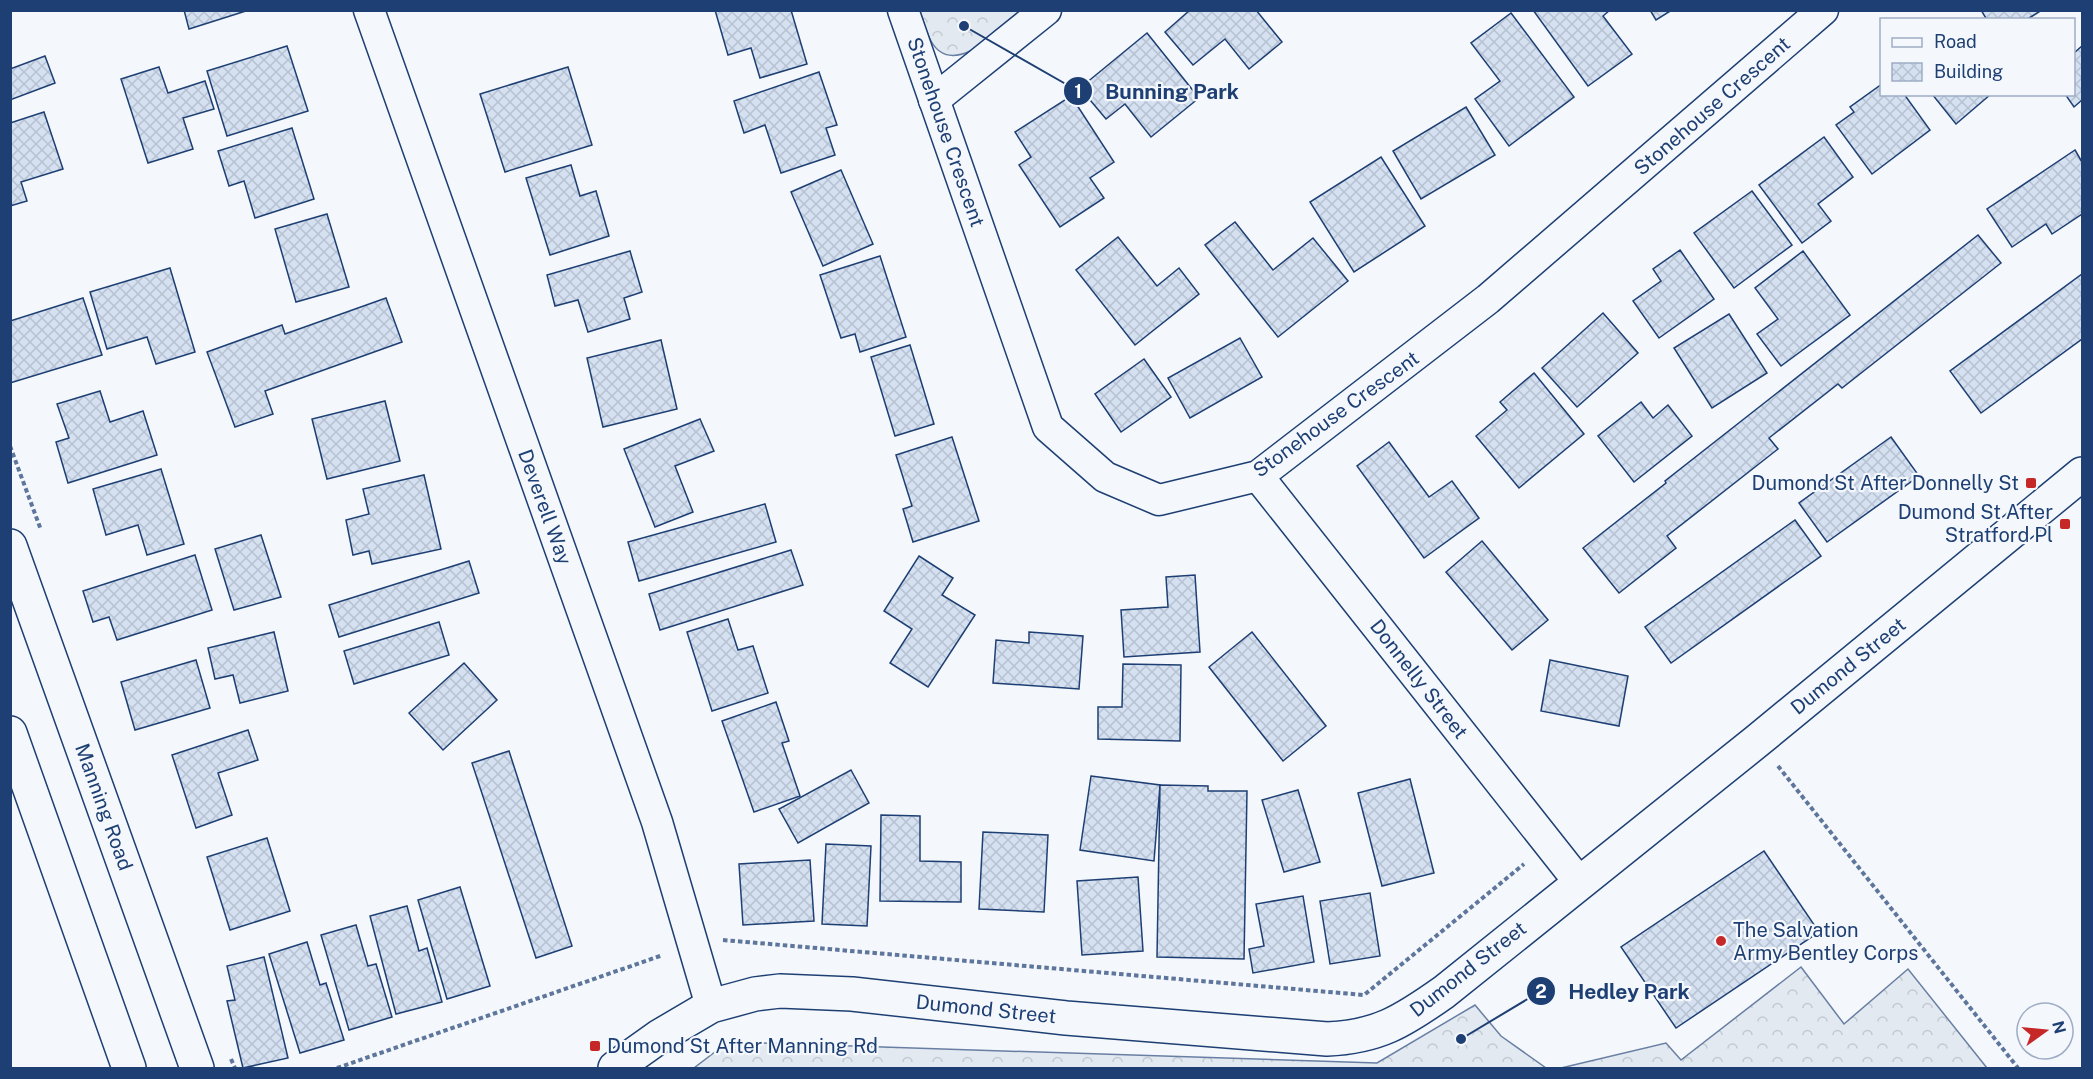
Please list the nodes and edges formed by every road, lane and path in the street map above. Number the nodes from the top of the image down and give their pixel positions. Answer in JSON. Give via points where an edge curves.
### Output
{"nodes":[{"id":1,"x":369,"y":10,"type":"edge"},
{"id":2,"x":903,"y":10,"type":"edge"},
{"id":3,"x":1046,"y":10,"type":"edge"},
{"id":4,"x":1823,"y":10,"type":"edge"},
{"id":5,"x":934,"y":100,"type":"junction"},
{"id":6,"x":2082,"y":474,"type":"edge"},
{"id":7,"x":1258,"y":476,"type":"junction"},
{"id":8,"x":10,"y":546,"type":"edge"},
{"id":9,"x":10,"y":733,"type":"edge"},
{"id":10,"x":1757,"y":741,"type":"junction"},
{"id":11,"x":1529,"y":859,"type":"dead end"},
{"id":12,"x":1579,"y":882,"type":"junction"},
{"id":13,"x":719,"y":939,"type":"dead end"},
{"id":14,"x":672,"y":952,"type":"dead end"},
{"id":15,"x":711,"y":1006,"type":"junction"},
{"id":16,"x":129,"y":1068,"type":"edge"},
{"id":17,"x":197,"y":1068,"type":"edge"},
{"id":18,"x":337,"y":1068,"type":"edge"},
{"id":19,"x":615,"y":1068,"type":"edge"},
{"id":20,"x":2018,"y":1068,"type":"edge"}],
"edges":[{"from":1,"to":15,"type":"street","name":"Deverell Way","via":[[657,822]]},
{"from":2,"to":5,"type":"street","name":"Stonehouse Crescent"},
{"from":3,"to":5,"type":"street"},
{"from":4,"to":7,"type":"street","name":"Stonehouse Crescent","via":[[1488,299]]},
{"from":5,"to":7,"type":"street","name":"Stonehouse Crescent","via":[[1048,427],[1105,477],[1159,500]]},
{"from":6,"to":10,"type":"street","name":"Dumond Street"},
{"from":7,"to":12,"type":"street","name":"Donnelly Street"},
{"from":8,"to":17,"type":"street","name":"Manning Road"},
{"from":9,"to":16,"type":"street"},
{"from":10,"to":12,"type":"street","name":"Dumond Street"},
{"from":10,"to":20,"type":"path"},
{"from":11,"to":13,"type":"path","via":[[1364,995]]},
{"from":12,"to":15,"type":"street","name":"Dumond Street","via":[[1416,1012],[1371,1034],[1351,1038],[1078,1019],[852,994],[780,991]]},
{"from":14,"to":18,"type":"path"},
{"from":15,"to":19,"type":"street","name":"Dumond Street"}]}
